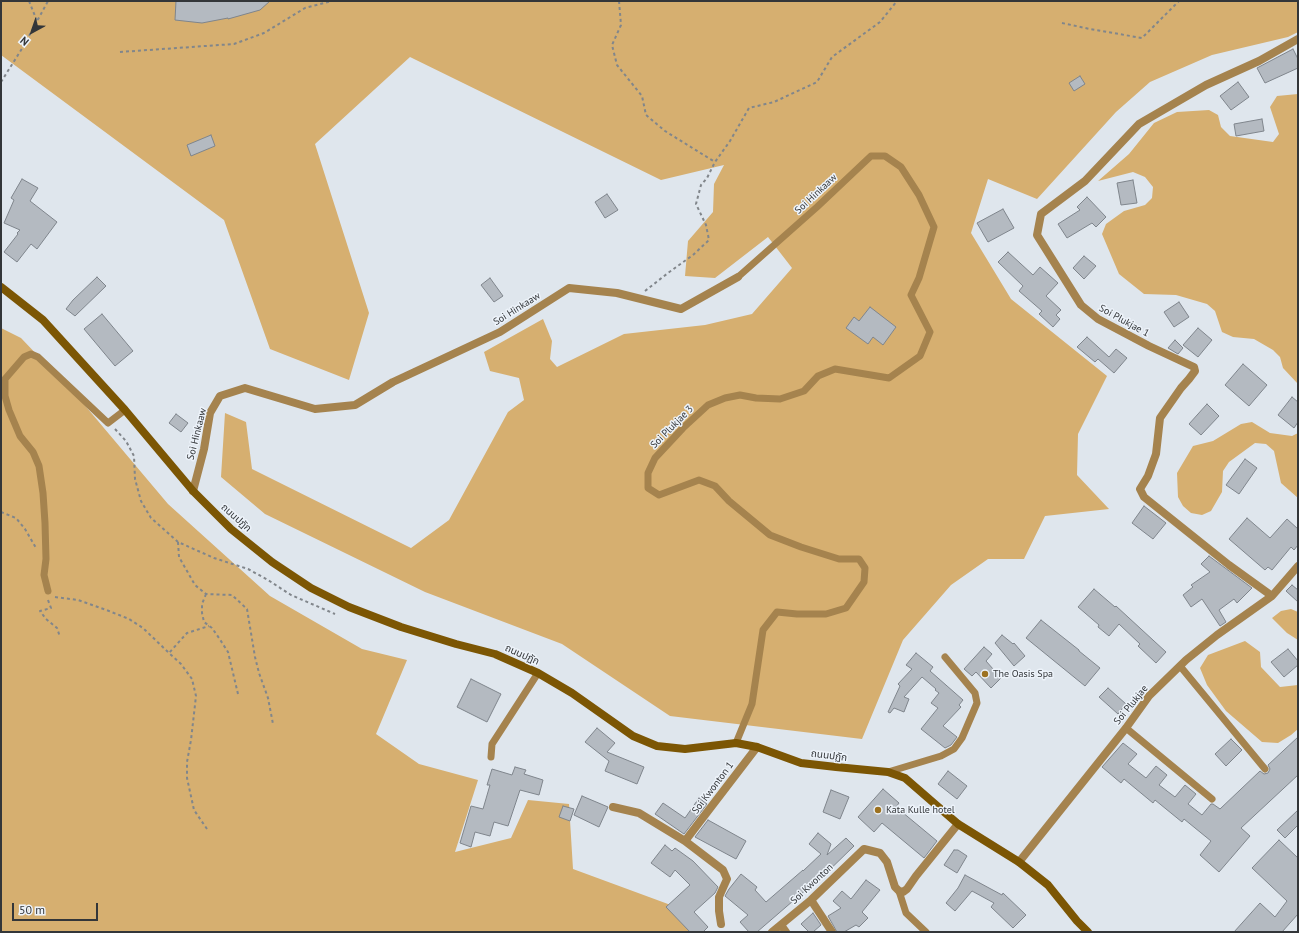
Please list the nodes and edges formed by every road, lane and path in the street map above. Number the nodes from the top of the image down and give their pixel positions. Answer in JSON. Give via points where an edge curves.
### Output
{"nodes":[{"id":1,"x":29,"y":1,"type":"edge"},
{"id":2,"x":48,"y":1,"type":"edge"},
{"id":3,"x":332,"y":1,"type":"edge"},
{"id":4,"x":619,"y":1,"type":"edge"},
{"id":5,"x":897,"y":1,"type":"edge"},
{"id":6,"x":1180,"y":1,"type":"edge"},
{"id":7,"x":37,"y":21,"type":"junction"},
{"id":8,"x":1062,"y":23,"type":"dead end"},
{"id":9,"x":1298,"y":39,"type":"edge"},
{"id":10,"x":120,"y":52,"type":"dead end"},
{"id":11,"x":1,"y":82,"type":"edge"},
{"id":12,"x":885,"y":156,"type":"joint"},
{"id":13,"x":715,"y":162,"type":"junction"},
{"id":14,"x":738,"y":277,"type":"joint"},
{"id":15,"x":1,"y":287,"type":"edge"},
{"id":16,"x":637,"y":298,"type":"junction"},
{"id":17,"x":125,"y":410,"type":"junction"},
{"id":18,"x":108,"y":423,"type":"junction"},
{"id":19,"x":193,"y":491,"type":"junction"},
{"id":20,"x":1,"y":512,"type":"edge"},
{"id":21,"x":178,"y":542,"type":"junction"},
{"id":22,"x":46,"y":562,"type":"junction"},
{"id":23,"x":1298,"y":566,"type":"edge"},
{"id":24,"x":48,"y":591,"type":"junction"},
{"id":25,"x":206,"y":594,"type":"junction"},
{"id":26,"x":1272,"y":596,"type":"junction"},
{"id":27,"x":335,"y":614,"type":"dead end"},
{"id":28,"x":209,"y":626,"type":"junction"},
{"id":29,"x":60,"y":637,"type":"dead end"},
{"id":30,"x":169,"y":653,"type":"junction"},
{"id":31,"x":945,"y":657,"type":"dead end"},
{"id":32,"x":1180,"y":666,"type":"junction"},
{"id":33,"x":538,"y":673,"type":"junction"},
{"id":34,"x":238,"y":694,"type":"dead end"},
{"id":35,"x":273,"y":724,"type":"dead end"},
{"id":36,"x":1126,"y":728,"type":"junction"},
{"id":37,"x":736,"y":743,"type":"junction"},
{"id":38,"x":757,"y":747,"type":"junction"},
{"id":39,"x":491,"y":757,"type":"dead end"},
{"id":40,"x":1265,"y":769,"type":"dead end"},
{"id":41,"x":888,"y":772,"type":"junction"},
{"id":42,"x":1212,"y":799,"type":"dead end"},
{"id":43,"x":613,"y":807,"type":"dead end"},
{"id":44,"x":958,"y":824,"type":"junction"},
{"id":45,"x":207,"y":829,"type":"dead end"},
{"id":46,"x":685,"y":841,"type":"junction"},
{"id":47,"x":1019,"y":862,"type":"junction"},
{"id":48,"x":899,"y":891,"type":"junction"},
{"id":49,"x":811,"y":900,"type":"junction"},
{"id":50,"x":721,"y":924,"type":"dead end"},
{"id":51,"x":781,"y":924,"type":"junction"},
{"id":52,"x":772,"y":932,"type":"edge"},
{"id":53,"x":786,"y":932,"type":"edge"},
{"id":54,"x":832,"y":932,"type":"edge"},
{"id":55,"x":926,"y":932,"type":"edge"},
{"id":56,"x":1088,"y":932,"type":"edge"}],
"edges":[{"from":1,"to":7,"type":"path"},
{"from":2,"to":7,"type":"path"},
{"from":3,"to":10,"type":"path","via":[[305,8],[264,33],[234,44]]},
{"from":4,"to":13,"type":"path","via":[[621,25],[612,45],[617,65],[642,96],[646,115],[665,131]]},
{"from":5,"to":13,"type":"path","via":[[880,22],[832,57],[817,82],[774,102],[749,108]]},
{"from":6,"to":8,"type":"path","via":[[1142,38]]},
{"from":7,"to":11,"type":"path"},
{"from":9,"to":26,"type":"street","name":"Soi Plukjae 1","via":[[1206,85],[1139,124],[1086,181],[1041,214],[1037,235],[1081,305],[1098,319],[1194,367],[1190,379],[1160,418],[1156,454],[1140,489],[1144,497]]},
{"from":12,"to":14,"type":"lane","name":"Soi Hinkaaw","via":[[871,156],[818,207]]},
{"from":12,"to":37,"type":"lane","name":"Soi Plukjae 3","via":[[901,167],[934,227],[919,278],[911,295],[930,332],[920,356],[889,378],[835,368],[818,376],[804,391],[780,399],[740,395],[708,405],[655,458],[648,473],[648,488],[659,495],[699,480],[715,486],[770,535],[839,559],[859,558],[865,568],[864,582],[846,608],[826,614],[777,612],[763,630],[752,704]]},
{"from":13,"to":16,"type":"path","via":[[701,185],[696,204],[706,225],[708,240],[693,255]]},
{"from":14,"to":16,"type":"street","name":"Soi Hinkaaw","via":[[681,309]]},
{"from":15,"to":17,"type":"main road","name":"ถนนปฏัก","via":[[43,320]]},
{"from":16,"to":19,"type":"street","name":"Soi Hinkaaw","via":[[617,293],[569,288],[500,332],[393,382],[355,405],[316,409],[245,388],[220,396],[210,413]]},
{"from":17,"to":18,"type":"lane"},
{"from":17,"to":19,"type":"main road","name":"ถนนปฏัก"},
{"from":18,"to":21,"type":"path","via":[[126,441],[134,456],[135,479],[141,501],[151,518]]},
{"from":18,"to":22,"type":"lane","via":[[44,362],[32,354],[24,357],[5,378],[5,396],[9,410],[20,436],[33,452],[39,466],[43,493]]},
{"from":19,"to":33,"type":"main road","name":"ถนนปฏัก","via":[[232,529],[272,562],[311,588],[349,607],[401,627],[495,654]]},
{"from":20,"to":22,"type":"path","via":[[16,518]]},
{"from":21,"to":25,"type":"path","via":[[179,557],[195,585]]},
{"from":21,"to":27,"type":"path","via":[[248,569],[291,595]]},
{"from":22,"to":24,"type":"lane","via":[[44,576]]},
{"from":23,"to":26,"type":"street","name":"Soi Plukjae"},
{"from":24,"to":29,"type":"path","via":[[51,608],[40,611],[57,628]]},
{"from":24,"to":30,"type":"path","via":[[56,598],[78,600],[129,619],[143,628]]},
{"from":25,"to":28,"type":"path","via":[[202,613],[204,622]]},
{"from":25,"to":35,"type":"path","via":[[232,595],[248,609],[255,657]]},
{"from":26,"to":32,"type":"street","name":"Soi Plukjae","via":[[1217,635]]},
{"from":28,"to":30,"type":"path","via":[[187,633]]},
{"from":28,"to":34,"type":"path","via":[[228,652]]},
{"from":30,"to":45,"type":"path","via":[[192,679],[196,696],[186,778],[194,810]]},
{"from":31,"to":41,"type":"lane","via":[[975,692],[977,703],[962,738],[954,749],[941,756]]},
{"from":32,"to":36,"type":"street","name":"Soi Plukjae","via":[[1149,696]]},
{"from":32,"to":40,"type":"lane"},
{"from":33,"to":37,"type":"main road","name":"ถนนปฏัก","via":[[572,693],[633,736],[657,746],[685,749]]},
{"from":33,"to":39,"type":"lane","via":[[492,744]]},
{"from":36,"to":42,"type":"lane"},
{"from":36,"to":47,"type":"street","name":"Soi Plukjae"},
{"from":37,"to":38,"type":"main road","name":"ถนนปฏัก"},
{"from":38,"to":41,"type":"main road","name":"ถนนปฏัก","via":[[801,763]]},
{"from":38,"to":46,"type":"street","name":"Soi Kwonton 1"},
{"from":41,"to":44,"type":"main road","name":"ถนนปฏัก","via":[[905,778]]},
{"from":43,"to":46,"type":"street","via":[[639,813]]},
{"from":44,"to":47,"type":"main road","name":"ถนนปฏัก"},
{"from":44,"to":48,"type":"street","via":[[907,890]]},
{"from":46,"to":50,"type":"street","via":[[723,870],[727,879],[719,897]]},
{"from":47,"to":56,"type":"main road","name":"ถนนปฏัก","via":[[1048,885]]},
{"from":48,"to":49,"type":"street","name":"Soi Kwonton","via":[[880,853],[864,849]]},
{"from":48,"to":55,"type":"lane","via":[[906,913]]},
{"from":49,"to":51,"type":"street","name":"Soi Kwonton"},
{"from":49,"to":54,"type":"street"},
{"from":51,"to":52,"type":"street","name":"Soi Kwonton"},
{"from":51,"to":53,"type":"street"}]}
